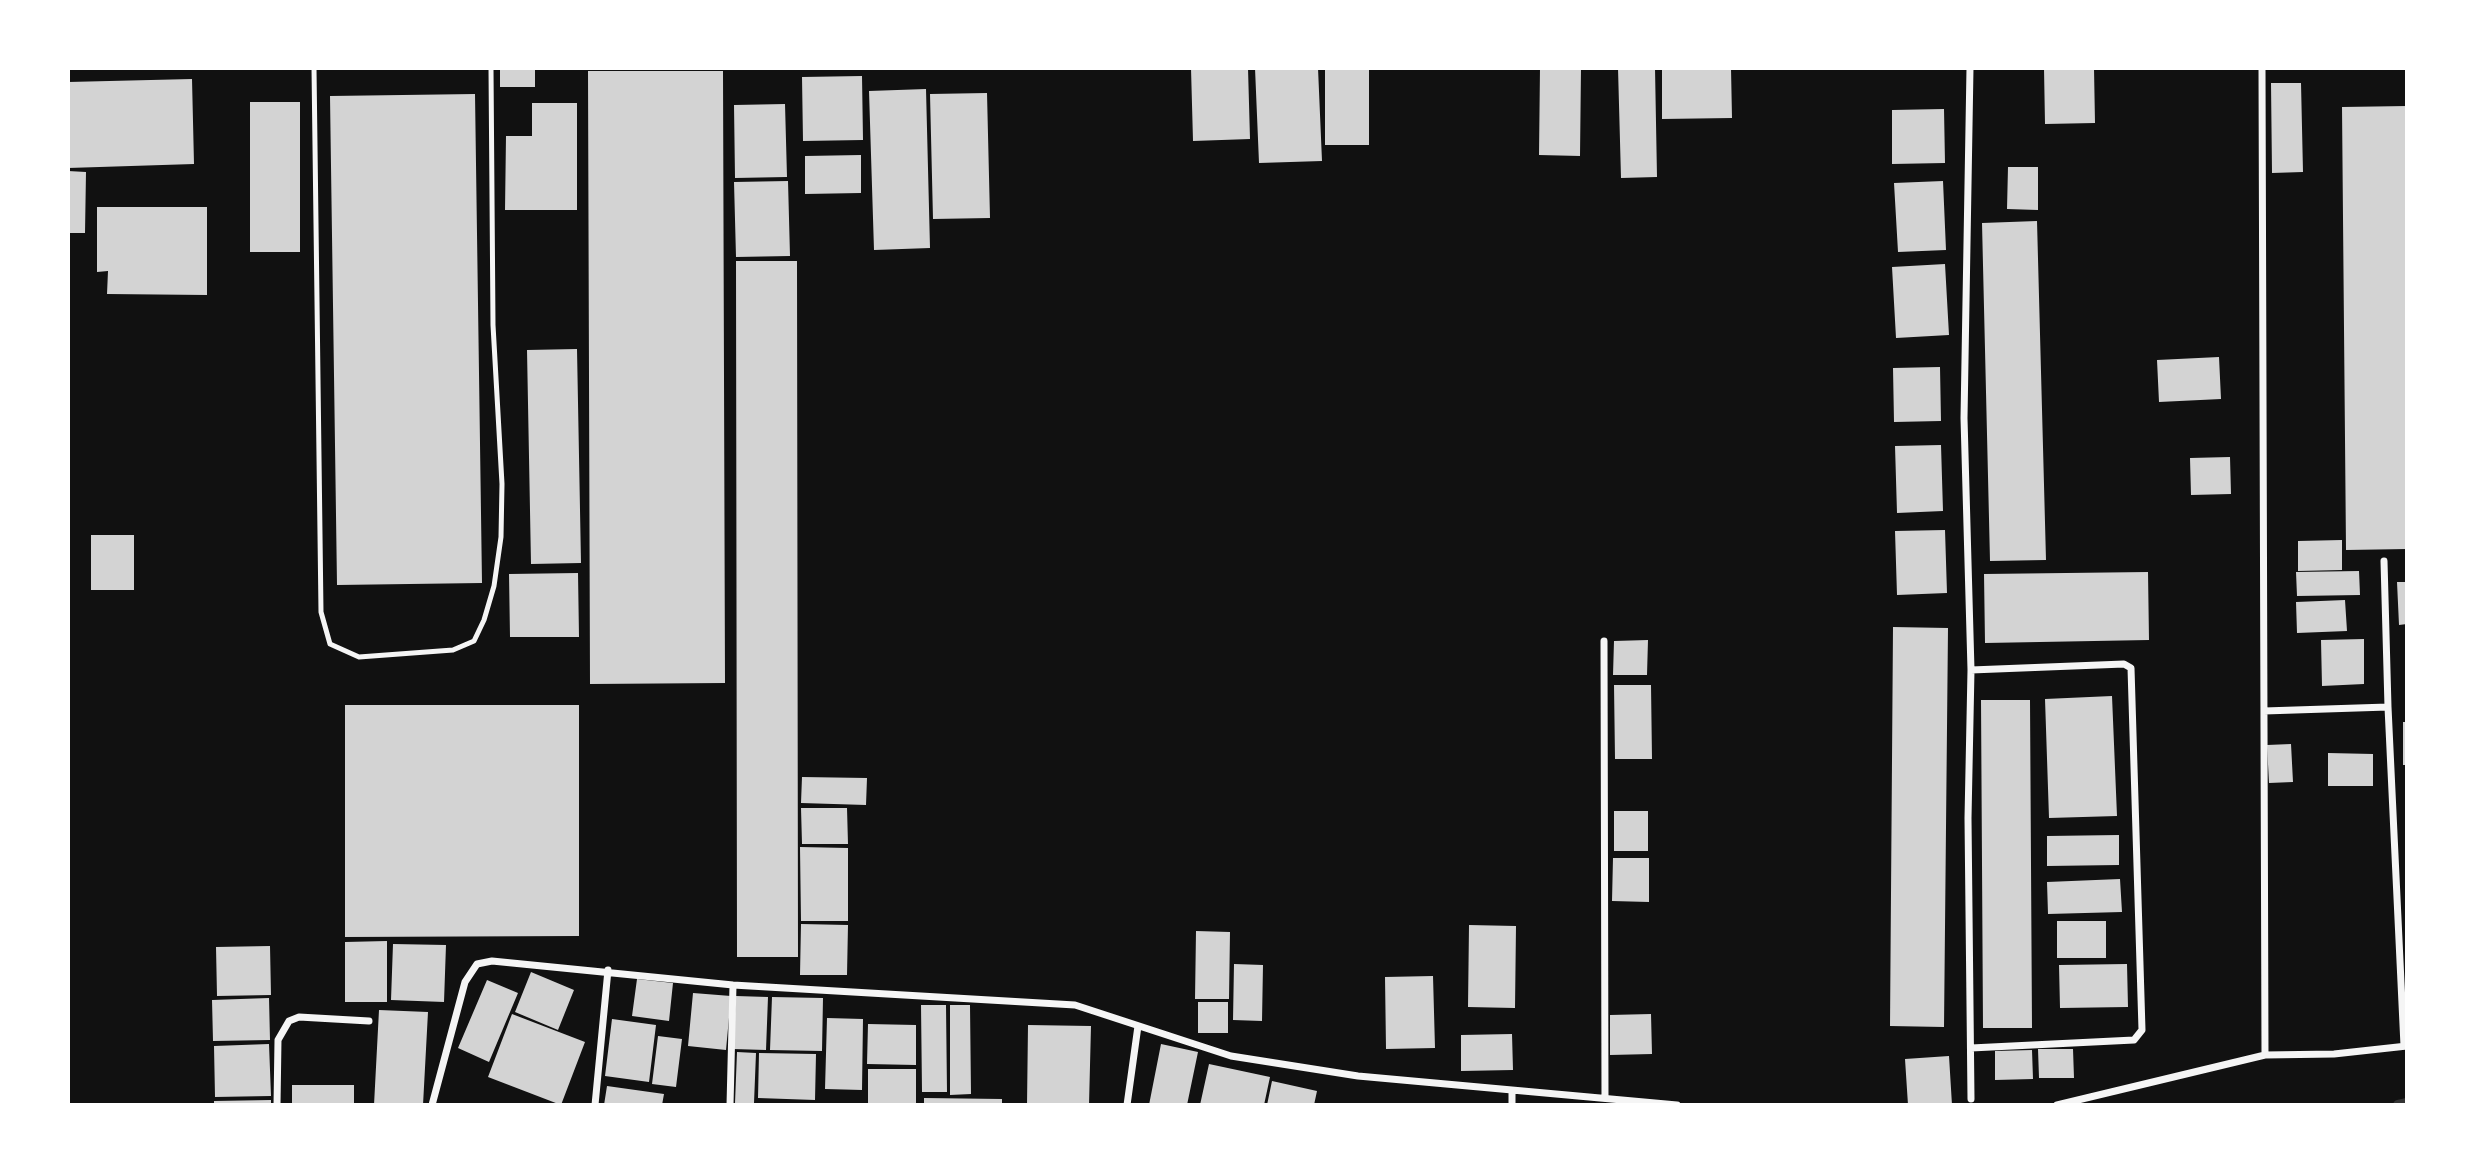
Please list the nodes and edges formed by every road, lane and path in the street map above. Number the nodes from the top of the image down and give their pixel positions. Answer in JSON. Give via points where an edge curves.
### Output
{"nodes":[{"id":1,"x":314,"y":68,"type":"edge"},
{"id":2,"x":491,"y":68,"type":"edge"},
{"id":3,"x":1970,"y":68,"type":"edge"},
{"id":4,"x":2262,"y":68,"type":"edge"},
{"id":5,"x":2384,"y":561,"type":"dead end"},
{"id":6,"x":1604,"y":641,"type":"dead end"},
{"id":7,"x":1971,"y":670,"type":"junction"},
{"id":8,"x":2388,"y":707,"type":"junction"},
{"id":9,"x":2264,"y":711,"type":"junction"},
{"id":10,"x":608,"y":970,"type":"junction"},
{"id":11,"x":733,"y":985,"type":"junction"},
{"id":12,"x":369,"y":1021,"type":"dead end"},
{"id":13,"x":1138,"y":1026,"type":"junction"},
{"id":14,"x":2405,"y":1046,"type":"edge"},
{"id":15,"x":1971,"y":1048,"type":"junction"},
{"id":16,"x":2265,"y":1055,"type":"junction"},
{"id":17,"x":1512,"y":1090,"type":"junction"},
{"id":18,"x":1605,"y":1098,"type":"junction"},
{"id":19,"x":1971,"y":1099,"type":"dead end"},
{"id":20,"x":277,"y":1105,"type":"edge"},
{"id":21,"x":432,"y":1105,"type":"edge"},
{"id":22,"x":595,"y":1105,"type":"edge"},
{"id":23,"x":730,"y":1105,"type":"edge"},
{"id":24,"x":1127,"y":1105,"type":"edge"},
{"id":25,"x":1511,"y":1105,"type":"edge"},
{"id":26,"x":1677,"y":1105,"type":"edge"},
{"id":27,"x":2057,"y":1105,"type":"edge"}],
"edges":[{"from":1,"to":2,"type":"lane","via":[[321,612],[330,644],[359,657],[453,650],[474,641],[494,586],[502,484],[493,325]]},
{"from":3,"to":7,"type":"street","via":[[1964,418]]},
{"from":4,"to":9,"type":"street"},
{"from":5,"to":8,"type":"street"},
{"from":6,"to":18,"type":"street"},
{"from":7,"to":15,"type":"street"},
{"from":7,"to":15,"type":"street","via":[[2120,664],[2131,668],[2142,1030],[2134,1040]]},
{"from":8,"to":9,"type":"street"},
{"from":8,"to":14,"type":"street"},
{"from":9,"to":16,"type":"street"},
{"from":10,"to":11,"type":"street"},
{"from":10,"to":21,"type":"street","via":[[492,961],[477,964],[465,982]]},
{"from":10,"to":22,"type":"street"},
{"from":11,"to":13,"type":"street","via":[[1075,1005]]},
{"from":11,"to":23,"type":"street"},
{"from":12,"to":20,"type":"street","via":[[299,1017],[289,1021],[278,1040]]},
{"from":13,"to":17,"type":"street","via":[[1231,1056],[1358,1076]]},
{"from":13,"to":24,"type":"street"},
{"from":14,"to":16,"type":"street"},
{"from":15,"to":19,"type":"street"},
{"from":16,"to":27,"type":"street"},
{"from":17,"to":18,"type":"street"},
{"from":17,"to":25,"type":"street"},
{"from":18,"to":26,"type":"street"}]}
